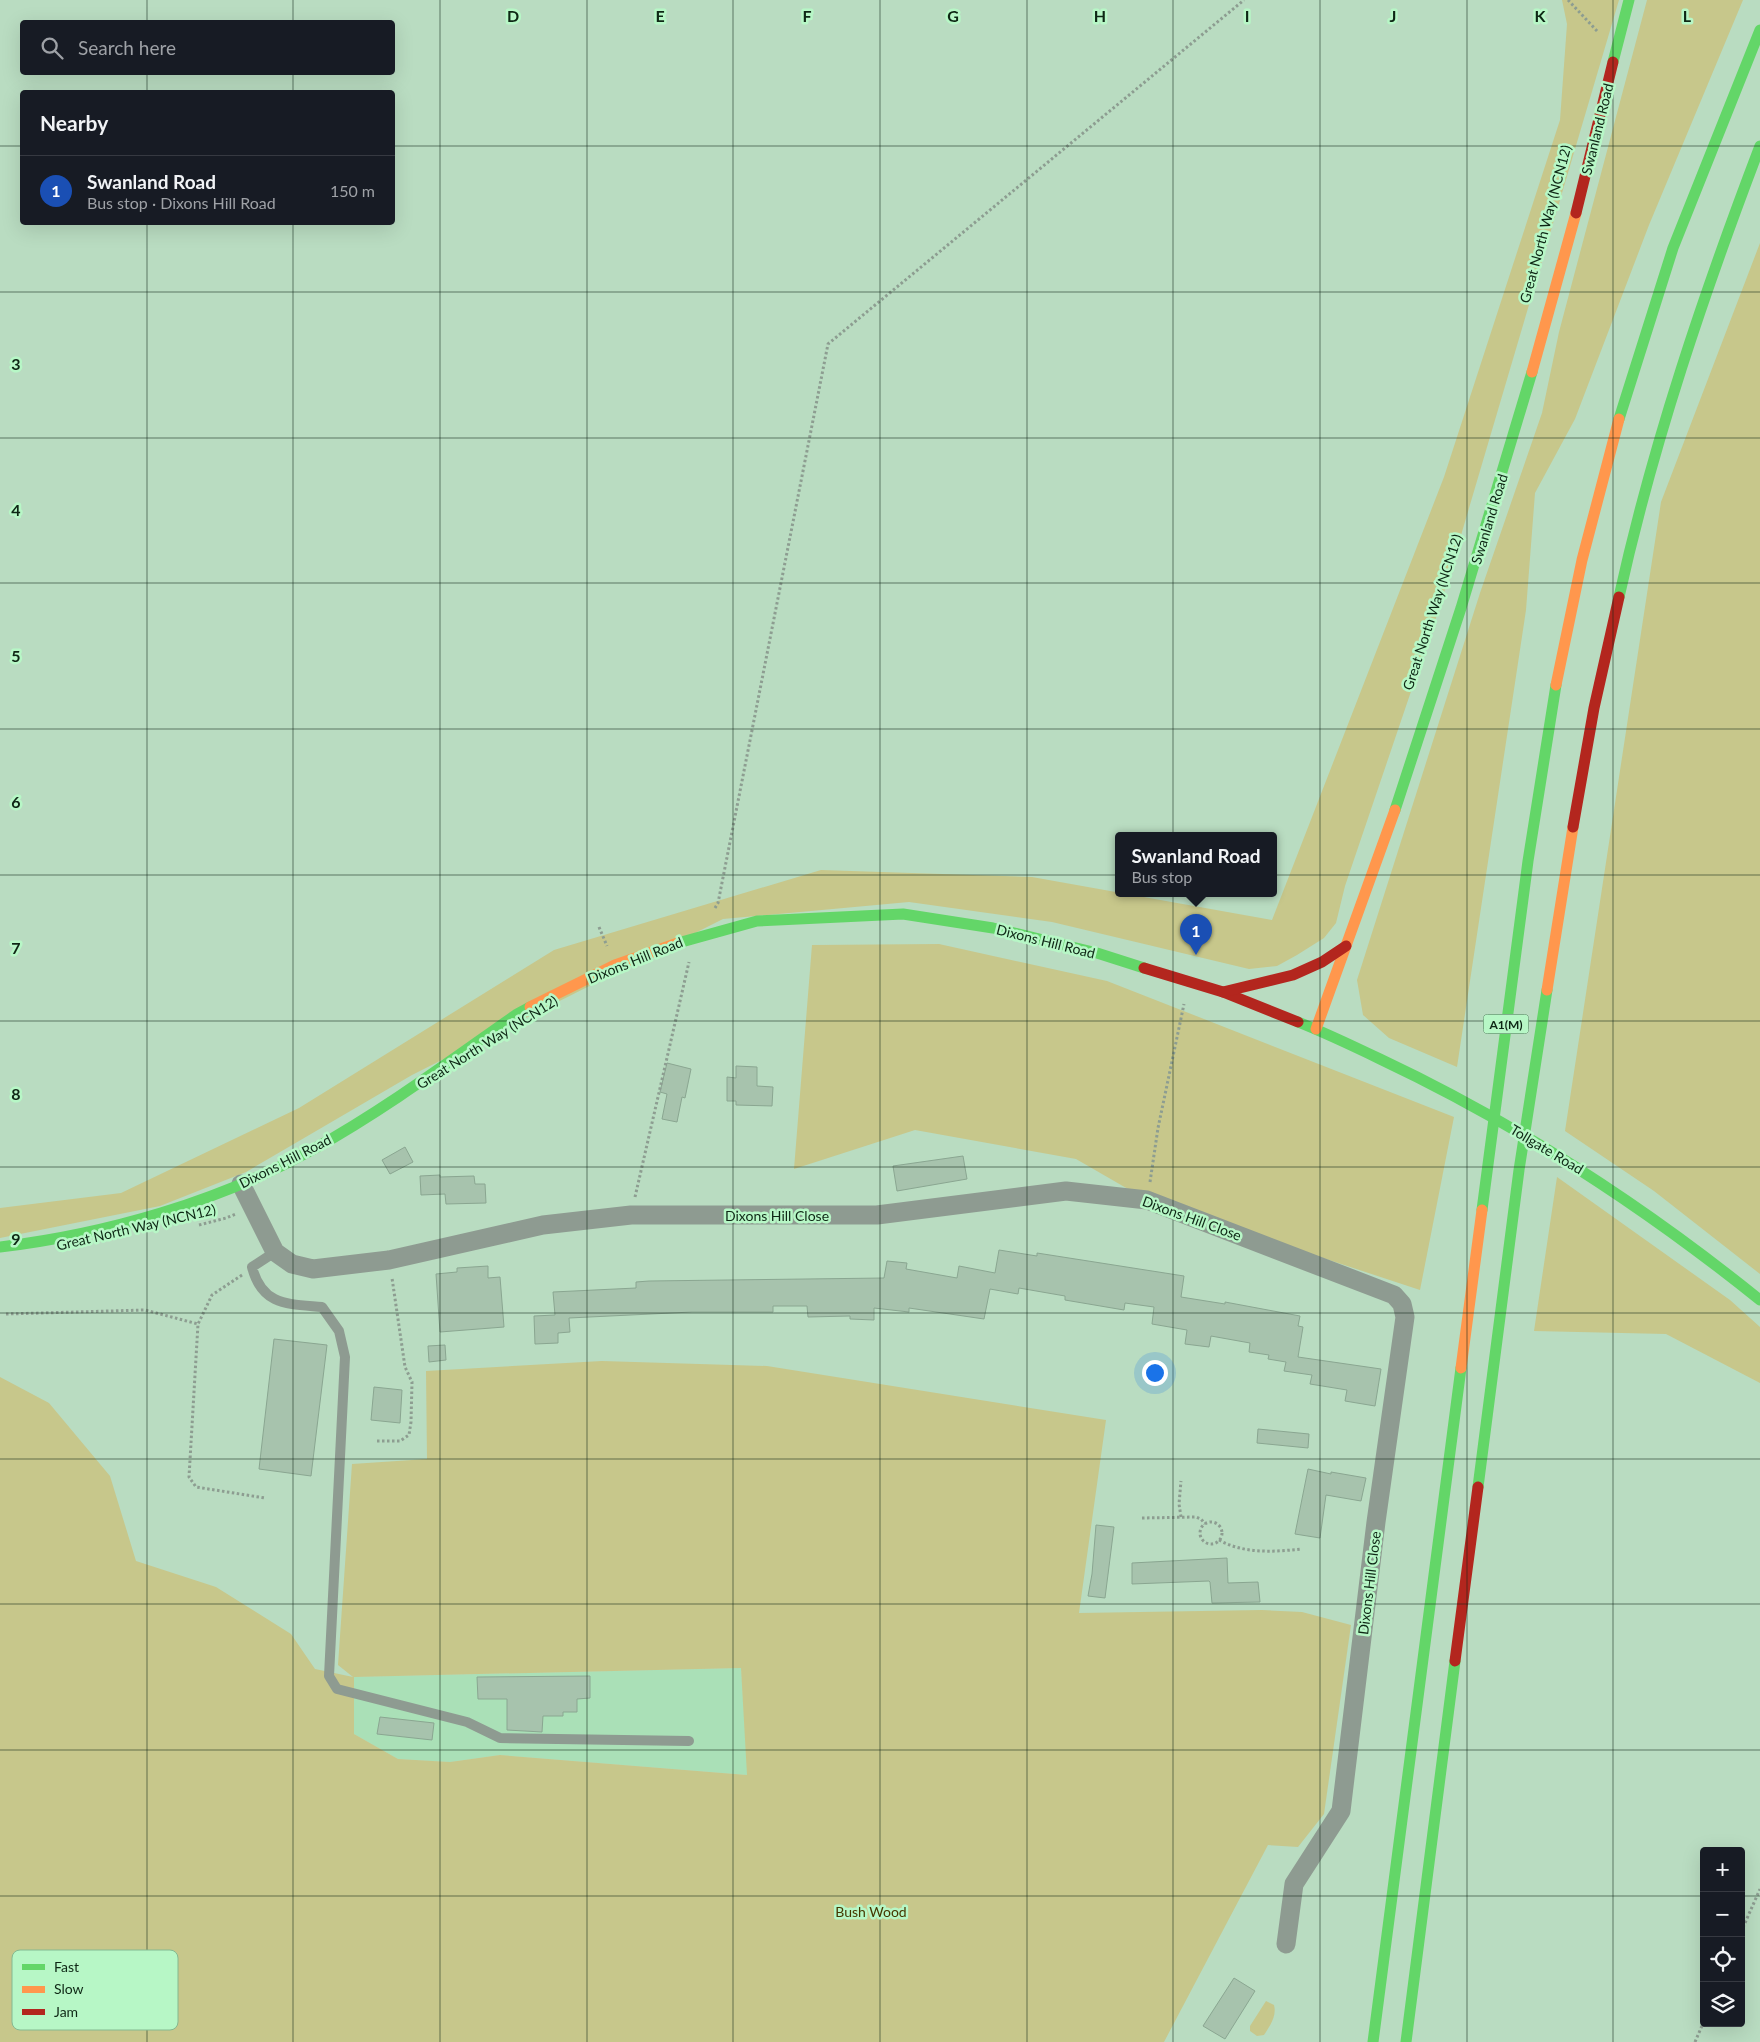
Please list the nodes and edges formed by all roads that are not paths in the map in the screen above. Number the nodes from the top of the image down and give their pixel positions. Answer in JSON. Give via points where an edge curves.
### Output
{"nodes":[{"id":1,"x":1629,"y":0,"type":"edge"},
{"id":2,"x":1759,"y":31,"type":"edge"},
{"id":3,"x":1760,"y":146,"type":"edge"},
{"id":4,"x":1346,"y":946,"type":"junction"},
{"id":5,"x":1222,"y":992,"type":"junction"},
{"id":6,"x":1316,"y":1028,"type":"junction"},
{"id":7,"x":241,"y":1184,"type":"junction"},
{"id":8,"x":0,"y":1247,"type":"edge"},
{"id":9,"x":275,"y":1252,"type":"junction"},
{"id":10,"x":1760,"y":1300,"type":"edge"},
{"id":11,"x":689,"y":1741,"type":"dead end"},
{"id":12,"x":1286,"y":1944,"type":"dead end"},
{"id":13,"x":1373,"y":2042,"type":"edge"},
{"id":14,"x":1406,"y":2042,"type":"edge"}],
"edges":[{"from":1,"to":4,"type":"main road","name":"Swanland Road","via":[[1575,217],[1509,452],[1389,827]]},
{"from":2,"to":13,"type":"main road","number":"A1(M)","via":[[1672,248],[1622,407],[1582,560],[1551,708],[1524,890]]},
{"from":3,"to":14,"type":"main road","number":"A1(M)","via":[[1717,258],[1669,405],[1622,582],[1594,708],[1565,871],[1519,1170]]},
{"from":4,"to":5,"type":"main road","via":[[1322,962],[1293,975]]},
{"from":4,"to":6,"type":"main road","name":"Swanland Road"},
{"from":5,"to":6,"type":"main road","name":"Dixons Hill Road"},
{"from":5,"to":7,"type":"main road","name":"Dixons Hill Road","via":[[1044,940],[994,928],[903,914],[758,921],[697,936],[607,968],[517,1014],[398,1098],[312,1150]]},
{"from":6,"to":10,"type":"main road","name":"Tollgate Road","via":[[1486,1112],[1590,1174],[1708,1258]]},
{"from":7,"to":8,"type":"main road","name":"Dixons Hill Road","via":[[166,1212],[91,1231]]},
{"from":7,"to":9,"type":"street"},
{"from":9,"to":11,"type":"lane","via":[[252,1268],[256,1282],[266,1295],[291,1304],[322,1307],[339,1331],[345,1357],[329,1676],[337,1689],[467,1722],[500,1738]]},
{"from":9,"to":12,"type":"street","name":"Dixons Hill Close","via":[[292,1264],[314,1269],[389,1260],[543,1225],[631,1215],[876,1215],[1066,1192],[1147,1200],[1394,1295],[1402,1304],[1405,1318],[1341,1811],[1294,1884]]}]}
